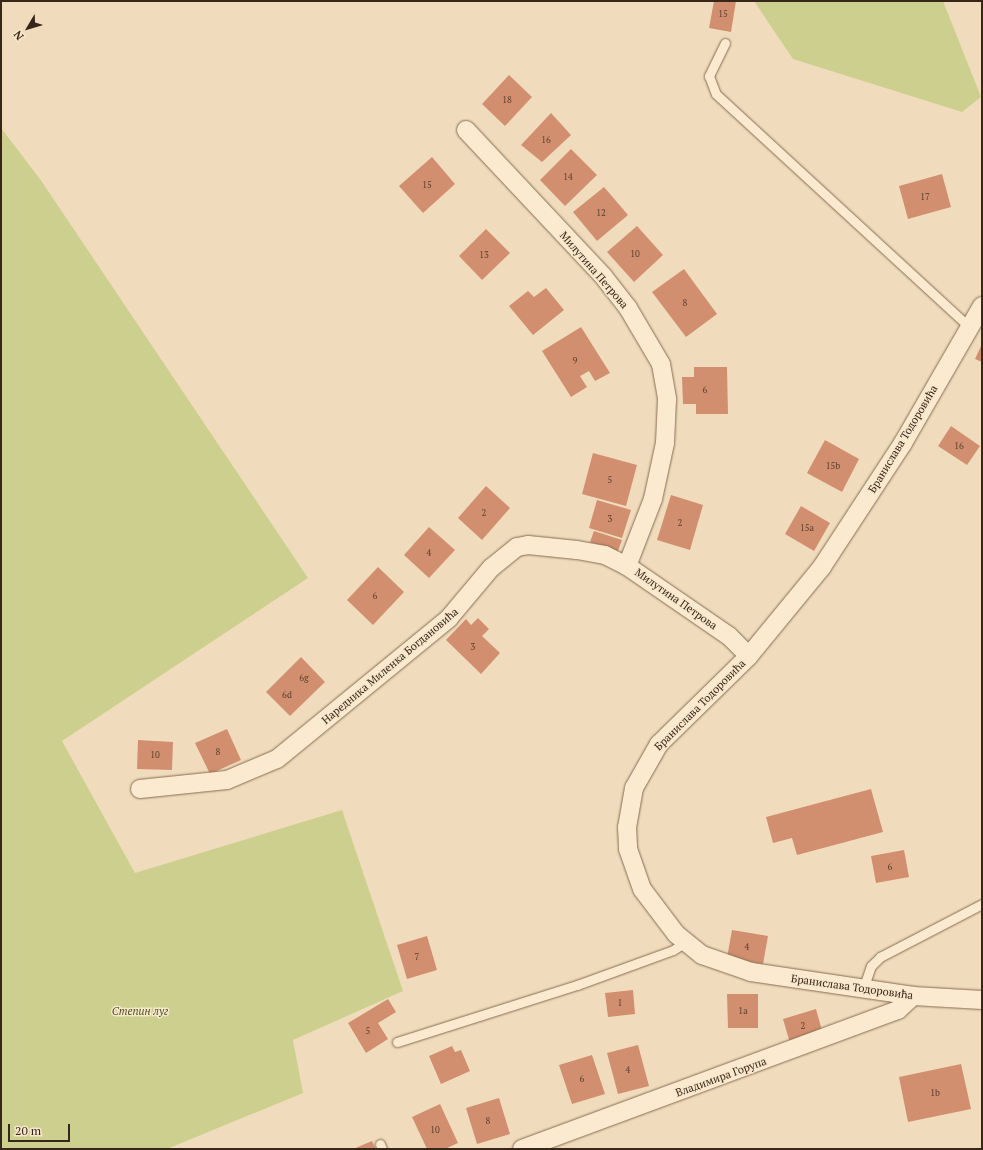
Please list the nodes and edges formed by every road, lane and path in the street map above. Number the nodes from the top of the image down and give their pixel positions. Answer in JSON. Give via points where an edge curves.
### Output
{"nodes":[{"id":1,"x":725,"y":43,"type":"dead end"},
{"id":2,"x":466,"y":130,"type":"dead end"},
{"id":3,"x":982,"y":306,"type":"edge"},
{"id":4,"x":968,"y":326,"type":"junction"},
{"id":5,"x":627,"y":566,"type":"junction"},
{"id":6,"x":749,"y":656,"type":"junction"},
{"id":7,"x":140,"y":789,"type":"dead end"},
{"id":8,"x":982,"y":904,"type":"edge"},
{"id":9,"x":684,"y":943,"type":"junction"},
{"id":10,"x":863,"y":989,"type":"junction"},
{"id":11,"x":913,"y":996,"type":"junction"},
{"id":12,"x":982,"y":1000,"type":"edge"},
{"id":13,"x":397,"y":1042,"type":"dead end"},
{"id":14,"x":522,"y":1149,"type":"edge"}],
"edges":[{"from":1,"to":4,"type":"lane","via":[[709,76],[716,94]]},
{"from":2,"to":5,"type":"street","name":"Милутина Петрова","via":[[603,276],[628,308],[661,364],[667,399],[665,443],[654,499]]},
{"from":3,"to":4,"type":"street","name":"Бранислава Тодоровића"},
{"from":4,"to":6,"type":"street","name":"Бранислава Тодоровића","via":[[903,443],[836,548]]},
{"from":5,"to":6,"type":"street","name":"Милутина Петрова","via":[[730,636]]},
{"from":5,"to":7,"type":"street","name":"Наредника Миленка Богдановића","via":[[605,555],[578,550],[528,544],[517,547],[491,568],[449,618],[277,759],[228,780]]},
{"from":6,"to":9,"type":"street","name":"Бранислава Тодоровића","via":[[658,744],[641,772],[631,800],[628,842],[634,873],[655,908]]},
{"from":8,"to":10,"type":"lane","via":[[880,957],[871,966]]},
{"from":9,"to":10,"type":"street","name":"Бранислава Тодоровића","via":[[702,955],[736,968]]},
{"from":9,"to":13,"type":"lane","via":[[673,950],[577,985]]},
{"from":10,"to":11,"type":"street","name":"Бранислава Тодоровића"},
{"from":11,"to":12,"type":"street","name":"Бранислава Тодоровића"},
{"from":11,"to":14,"type":"street","name":"Владимира Горупа","via":[[898,1010]]}]}
